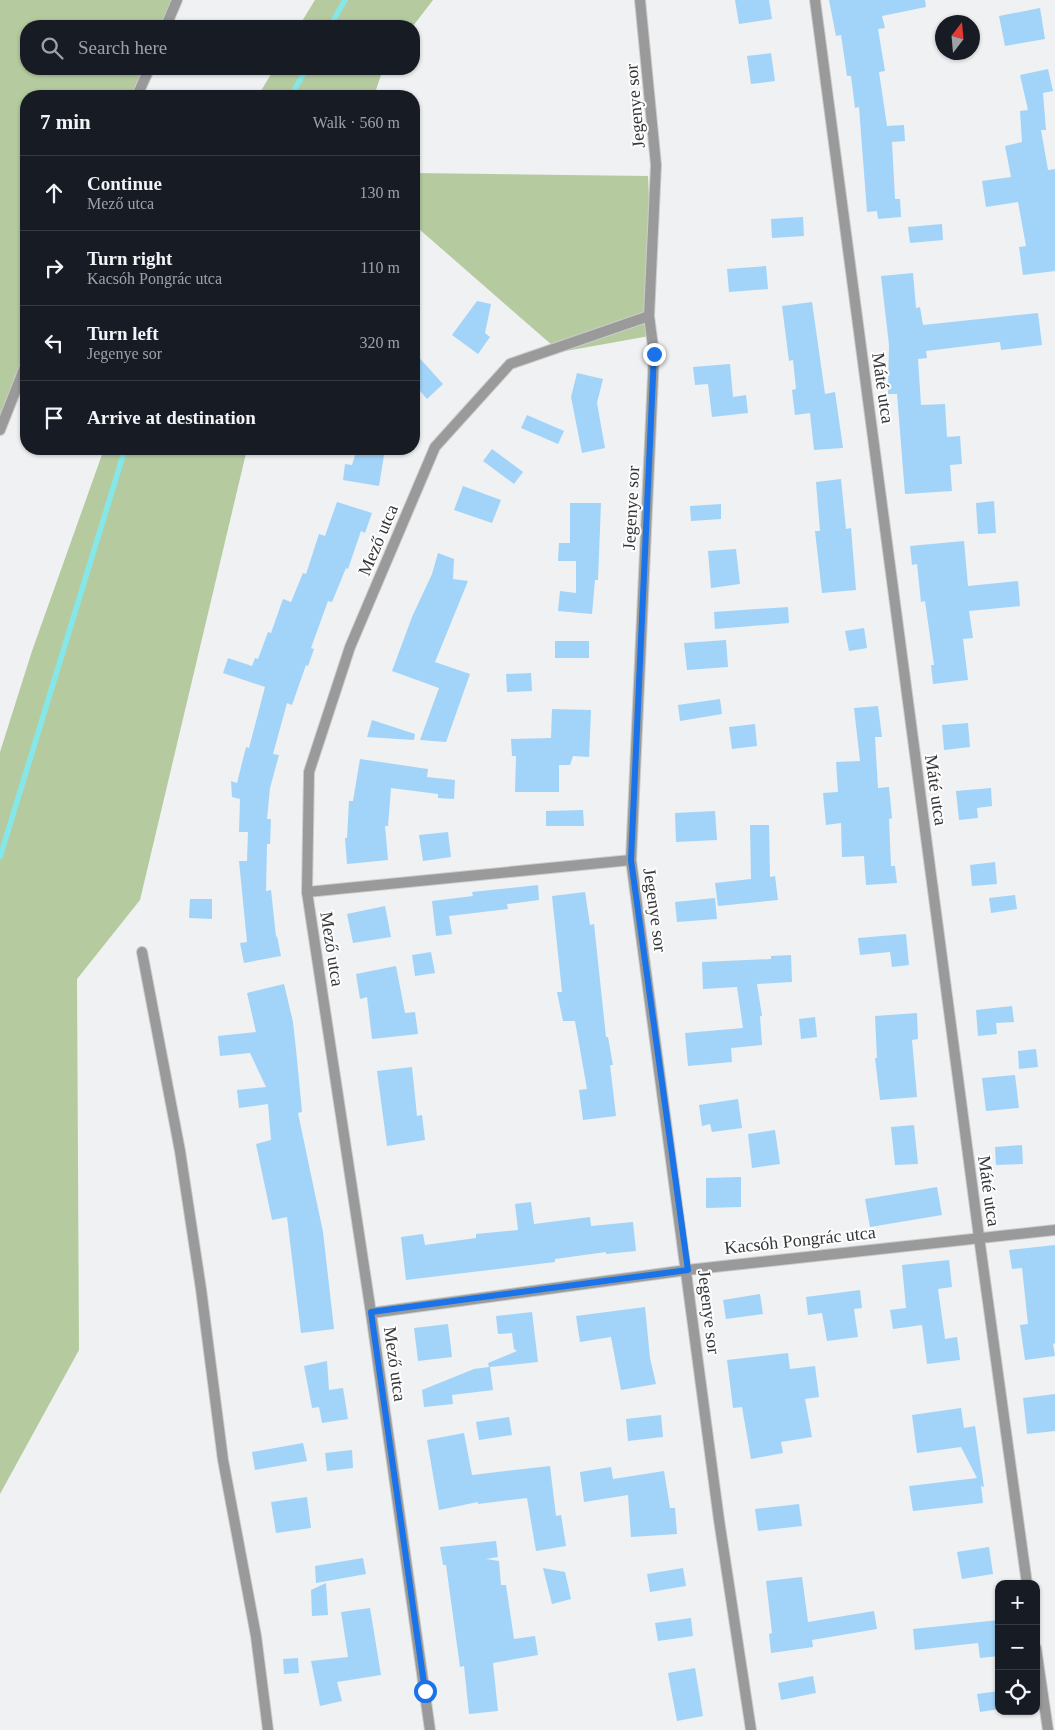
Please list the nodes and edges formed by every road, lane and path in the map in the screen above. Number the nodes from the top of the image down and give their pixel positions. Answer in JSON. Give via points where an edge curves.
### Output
{"nodes":[{"id":1,"x":177,"y":0,"type":"edge"},
{"id":2,"x":640,"y":0,"type":"edge"},
{"id":3,"x":815,"y":0,"type":"edge"},
{"id":4,"x":169,"y":20,"type":"edge"},
{"id":5,"x":146,"y":75,"type":"edge"},
{"id":6,"x":139,"y":90,"type":"edge"},
{"id":7,"x":649,"y":316,"type":"junction"},
{"id":8,"x":20,"y":379,"type":"edge"},
{"id":9,"x":0,"y":430,"type":"edge"},
{"id":10,"x":631,"y":860,"type":"junction"},
{"id":11,"x":307,"y":892,"type":"junction"},
{"id":12,"x":142,"y":952,"type":"dead end"},
{"id":13,"x":1055,"y":1230,"type":"edge"},
{"id":14,"x":979,"y":1237,"type":"junction"},
{"id":15,"x":688,"y":1270,"type":"junction"},
{"id":16,"x":371,"y":1312,"type":"junction"},
{"id":17,"x":1026,"y":1580,"type":"edge"},
{"id":18,"x":1039,"y":1670,"type":"edge"},
{"id":19,"x":268,"y":1730,"type":"edge"},
{"id":20,"x":430,"y":1730,"type":"edge"},
{"id":21,"x":751,"y":1730,"type":"edge"},
{"id":22,"x":1048,"y":1730,"type":"edge"}],
"edges":[{"from":1,"to":4,"type":"street"},
{"from":2,"to":7,"type":"street","name":"Jegenye sor","via":[[656,165]]},
{"from":3,"to":14,"type":"street","name":"Máté utca"},
{"from":5,"to":6,"type":"street"},
{"from":7,"to":10,"type":"street","name":"Jegenye sor","via":[[654,354]]},
{"from":7,"to":11,"type":"street","name":"Mező utca","via":[[510,364],[435,447],[350,647],[310,772]]},
{"from":8,"to":9,"type":"street"},
{"from":10,"to":11,"type":"street"},
{"from":10,"to":15,"type":"street","name":"Jegenye sor"},
{"from":11,"to":16,"type":"street","name":"Mező utca"},
{"from":12,"to":19,"type":"street","via":[[180,1151],[223,1460],[256,1636]]},
{"from":13,"to":14,"type":"street","name":"Kacsóh Pongrác utca"},
{"from":14,"to":15,"type":"street","name":"Kacsóh Pongrác utca"},
{"from":14,"to":17,"type":"street","name":"Máté utca"},
{"from":15,"to":16,"type":"street","name":"Kacsóh Pongrác utca"},
{"from":15,"to":21,"type":"street","name":"Jegenye sor","via":[[719,1520]]},
{"from":16,"to":20,"type":"street","name":"Mező utca"},
{"from":18,"to":22,"type":"street"}]}
